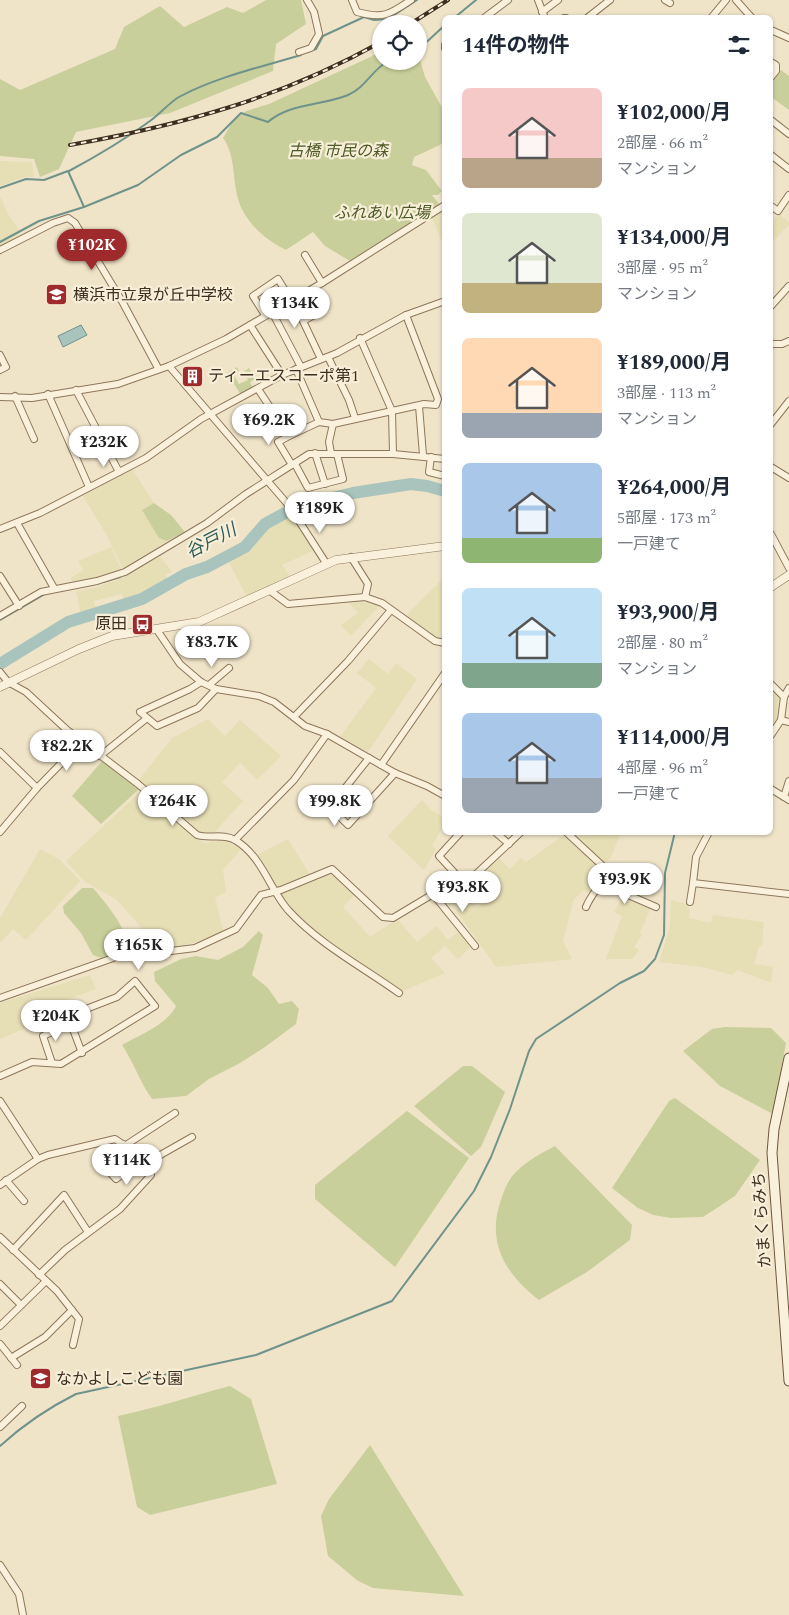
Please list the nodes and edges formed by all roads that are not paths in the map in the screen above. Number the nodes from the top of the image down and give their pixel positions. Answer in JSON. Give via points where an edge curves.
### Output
{"nodes":[{"id":1,"x":307,"y":0,"type":"edge"},
{"id":2,"x":352,"y":0,"type":"edge"},
{"id":3,"x":411,"y":0,"type":"edge"},
{"id":4,"x":508,"y":0,"type":"edge"},
{"id":5,"x":538,"y":0,"type":"edge"},
{"id":6,"x":558,"y":0,"type":"edge"},
{"id":7,"x":610,"y":0,"type":"edge"},
{"id":8,"x":726,"y":0,"type":"edge"},
{"id":9,"x":736,"y":0,"type":"edge"},
{"id":10,"x":488,"y":15,"type":"edge"},
{"id":11,"x":543,"y":15,"type":"edge"},
{"id":12,"x":591,"y":15,"type":"edge"},
{"id":13,"x":715,"y":15,"type":"edge"},
{"id":14,"x":749,"y":15,"type":"edge"},
{"id":15,"x":773,"y":31,"type":"edge"},
{"id":16,"x":789,"y":38,"type":"edge"},
{"id":17,"x":299,"y":52,"type":"dead end"},
{"id":18,"x":773,"y":63,"type":"edge"},
{"id":19,"x":773,"y":75,"type":"edge"},
{"id":20,"x":773,"y":122,"type":"edge"},
{"id":21,"x":789,"y":134,"type":"edge"},
{"id":22,"x":773,"y":157,"type":"edge"},
{"id":23,"x":789,"y":169,"type":"edge"},
{"id":24,"x":789,"y":195,"type":"edge"},
{"id":25,"x":442,"y":207,"type":"edge"},
{"id":26,"x":773,"y":207,"type":"edge"},
{"id":27,"x":0,"y":250,"type":"edge"},
{"id":28,"x":305,"y":256,"type":"dead end"},
{"id":29,"x":322,"y":283,"type":"junction"},
{"id":30,"x":789,"y":286,"type":"edge"},
{"id":31,"x":306,"y":292,"type":"junction"},
{"id":32,"x":291,"y":300,"type":"junction"},
{"id":33,"x":442,"y":302,"type":"edge"},
{"id":34,"x":773,"y":304,"type":"edge"},
{"id":35,"x":269,"y":314,"type":"junction"},
{"id":36,"x":406,"y":315,"type":"junction"},
{"id":37,"x":250,"y":325,"type":"junction"},
{"id":38,"x":360,"y":338,"type":"junction"},
{"id":39,"x":789,"y":341,"type":"edge"},
{"id":40,"x":773,"y":344,"type":"edge"},
{"id":41,"x":0,"y":355,"type":"edge"},
{"id":42,"x":324,"y":358,"type":"junction"},
{"id":43,"x":169,"y":366,"type":"junction"},
{"id":44,"x":158,"y":368,"type":"junction"},
{"id":45,"x":298,"y":368,"type":"junction"},
{"id":46,"x":0,"y":370,"type":"edge"},
{"id":47,"x":282,"y":375,"type":"junction"},
{"id":48,"x":258,"y":389,"type":"junction"},
{"id":49,"x":76,"y":390,"type":"junction"},
{"id":50,"x":48,"y":394,"type":"junction"},
{"id":51,"x":15,"y":396,"type":"junction"},
{"id":52,"x":0,"y":397,"type":"edge"},
{"id":53,"x":789,"y":401,"type":"edge"},
{"id":54,"x":419,"y":406,"type":"junction"},
{"id":55,"x":392,"y":411,"type":"junction"},
{"id":56,"x":210,"y":415,"type":"junction"},
{"id":57,"x":355,"y":418,"type":"junction"},
{"id":58,"x":773,"y":421,"type":"edge"},
{"id":59,"x":319,"y":422,"type":"junction"},
{"id":60,"x":333,"y":424,"type":"junction"},
{"id":61,"x":289,"y":436,"type":"junction"},
{"id":62,"x":34,"y":439,"type":"dead end"},
{"id":63,"x":315,"y":453,"type":"junction"},
{"id":64,"x":334,"y":454,"type":"junction"},
{"id":65,"x":393,"y":454,"type":"junction"},
{"id":66,"x":423,"y":455,"type":"junction"},
{"id":67,"x":431,"y":457,"type":"junction"},
{"id":68,"x":442,"y":459,"type":"edge"},
{"id":69,"x":293,"y":464,"type":"junction"},
{"id":70,"x":773,"y":468,"type":"edge"},
{"id":71,"x":119,"y":472,"type":"junction"},
{"id":72,"x":442,"y":475,"type":"edge"},
{"id":73,"x":789,"y":478,"type":"edge"},
{"id":74,"x":267,"y":482,"type":"junction"},
{"id":75,"x":325,"y":484,"type":"junction"},
{"id":76,"x":89,"y":487,"type":"junction"},
{"id":77,"x":17,"y":523,"type":"junction"},
{"id":78,"x":0,"y":529,"type":"edge"},
{"id":79,"x":773,"y":538,"type":"edge"},
{"id":80,"x":442,"y":546,"type":"edge"},
{"id":81,"x":351,"y":557,"type":"junction"},
{"id":82,"x":326,"y":563,"type":"junction"},
{"id":83,"x":789,"y":568,"type":"edge"},
{"id":84,"x":789,"y":575,"type":"edge"},
{"id":85,"x":0,"y":576,"type":"edge"},
{"id":86,"x":773,"y":586,"type":"edge"},
{"id":87,"x":54,"y":588,"type":"junction"},
{"id":88,"x":269,"y":590,"type":"junction"},
{"id":89,"x":365,"y":597,"type":"junction"},
{"id":90,"x":19,"y":606,"type":"junction"},
{"id":91,"x":391,"y":610,"type":"junction"},
{"id":92,"x":0,"y":616,"type":"edge"},
{"id":93,"x":158,"y":630,"type":"junction"},
{"id":94,"x":442,"y":642,"type":"edge"},
{"id":95,"x":229,"y":668,"type":"dead end"},
{"id":96,"x":0,"y":672,"type":"edge"},
{"id":97,"x":442,"y":677,"type":"edge"},
{"id":98,"x":9,"y":682,"type":"junction"},
{"id":99,"x":201,"y":682,"type":"junction"},
{"id":100,"x":209,"y":685,"type":"junction"},
{"id":101,"x":773,"y":686,"type":"edge"},
{"id":102,"x":0,"y":687,"type":"edge"},
{"id":103,"x":789,"y":688,"type":"edge"},
{"id":104,"x":216,"y":689,"type":"junction"},
{"id":105,"x":784,"y":697,"type":"junction"},
{"id":106,"x":294,"y":717,"type":"junction"},
{"id":107,"x":146,"y":719,"type":"junction"},
{"id":108,"x":780,"y":720,"type":"junction"},
{"id":109,"x":789,"y":722,"type":"edge"},
{"id":110,"x":773,"y":732,"type":"edge"},
{"id":111,"x":326,"y":734,"type":"junction"},
{"id":112,"x":82,"y":742,"type":"junction"},
{"id":113,"x":0,"y":752,"type":"edge"},
{"id":114,"x":100,"y":756,"type":"junction"},
{"id":115,"x":369,"y":758,"type":"junction"},
{"id":116,"x":381,"y":766,"type":"junction"},
{"id":117,"x":395,"y":773,"type":"junction"},
{"id":118,"x":789,"y":781,"type":"edge"},
{"id":119,"x":37,"y":788,"type":"junction"},
{"id":120,"x":773,"y":790,"type":"edge"},
{"id":121,"x":442,"y":794,"type":"edge"},
{"id":122,"x":787,"y":798,"type":"edge"},
{"id":123,"x":0,"y":832,"type":"edge"},
{"id":124,"x":458,"y":835,"type":"edge"},
{"id":125,"x":498,"y":835,"type":"edge"},
{"id":126,"x":518,"y":835,"type":"edge"},
{"id":127,"x":569,"y":835,"type":"edge"},
{"id":128,"x":707,"y":835,"type":"edge"},
{"id":129,"x":235,"y":840,"type":"junction"},
{"id":130,"x":509,"y":844,"type":"junction"},
{"id":131,"x":463,"y":882,"type":"junction"},
{"id":132,"x":693,"y":882,"type":"junction"},
{"id":133,"x":603,"y":884,"type":"junction"},
{"id":134,"x":275,"y":890,"type":"junction"},
{"id":135,"x":433,"y":894,"type":"junction"},
{"id":136,"x":789,"y":894,"type":"edge"},
{"id":137,"x":690,"y":902,"type":"dead end"},
{"id":138,"x":586,"y":906,"type":"dead end"},
{"id":139,"x":656,"y":906,"type":"dead end"},
{"id":140,"x":475,"y":946,"type":"dead end"},
{"id":141,"x":399,"y":993,"type":"dead end"},
{"id":142,"x":0,"y":998,"type":"edge"},
{"id":143,"x":69,"y":1024,"type":"junction"},
{"id":144,"x":82,"y":1052,"type":"junction"},
{"id":145,"x":789,"y":1058,"type":"edge"},
{"id":146,"x":52,"y":1063,"type":"junction"},
{"id":147,"x":0,"y":1076,"type":"edge"},
{"id":148,"x":1,"y":1106,"type":"edge"},
{"id":149,"x":175,"y":1113,"type":"dead end"},
{"id":150,"x":192,"y":1137,"type":"dead end"},
{"id":151,"x":124,"y":1144,"type":"junction"},
{"id":152,"x":38,"y":1159,"type":"junction"},
{"id":153,"x":146,"y":1161,"type":"junction"},
{"id":154,"x":6,"y":1180,"type":"junction"},
{"id":155,"x":0,"y":1185,"type":"edge"},
{"id":156,"x":24,"y":1201,"type":"dead end"},
{"id":157,"x":88,"y":1232,"type":"junction"},
{"id":158,"x":0,"y":1237,"type":"edge"},
{"id":159,"x":13,"y":1250,"type":"junction"},
{"id":160,"x":39,"y":1275,"type":"junction"},
{"id":161,"x":45,"y":1282,"type":"junction"},
{"id":162,"x":0,"y":1284,"type":"edge"},
{"id":163,"x":21,"y":1305,"type":"junction"},
{"id":164,"x":72,"y":1310,"type":"junction"},
{"id":165,"x":0,"y":1326,"type":"edge"},
{"id":166,"x":0,"y":1344,"type":"edge"},
{"id":167,"x":73,"y":1345,"type":"dead end"},
{"id":168,"x":11,"y":1358,"type":"junction"},
{"id":169,"x":17,"y":1365,"type":"dead end"},
{"id":170,"x":789,"y":1381,"type":"edge"},
{"id":171,"x":22,"y":1406,"type":"dead end"},
{"id":172,"x":0,"y":1427,"type":"edge"},
{"id":173,"x":1,"y":1570,"type":"edge"},
{"id":174,"x":23,"y":1615,"type":"edge"}],
"edges":[{"from":1,"to":17,"type":"street","via":[[314,12],[319,34],[311,48]]},
{"from":2,"to":3,"type":"street","via":[[357,12],[375,17],[388,15]]},
{"from":4,"to":10,"type":"street"},
{"from":5,"to":11,"type":"street"},
{"from":6,"to":11,"type":"street"},
{"from":7,"to":12,"type":"street"},
{"from":8,"to":13,"type":"street"},
{"from":9,"to":14,"type":"street"},
{"from":15,"to":16,"type":"street"},
{"from":18,"to":19,"type":"street","via":[[776,71]]},
{"from":20,"to":21,"type":"street"},
{"from":22,"to":23,"type":"street"},
{"from":24,"to":26,"type":"street","via":[[778,211]]},
{"from":25,"to":29,"type":"street"},
{"from":27,"to":44,"type":"street","via":[[53,222],[68,218],[74,222]]},
{"from":28,"to":29,"type":"street"},
{"from":29,"to":31,"type":"street"},
{"from":30,"to":34,"type":"street"},
{"from":31,"to":32,"type":"street"},
{"from":31,"to":42,"type":"street","via":[[316,314],[303,321]]},
{"from":32,"to":35,"type":"street"},
{"from":32,"to":35,"type":"street","via":[[278,279],[253,296]]},
{"from":33,"to":36,"type":"street"},
{"from":35,"to":37,"type":"street"},
{"from":35,"to":45,"type":"street"},
{"from":36,"to":38,"type":"street"},
{"from":36,"to":54,"type":"street","via":[[438,399],[436,406]]},
{"from":37,"to":43,"type":"street"},
{"from":37,"to":47,"type":"street"},
{"from":38,"to":42,"type":"street"},
{"from":38,"to":55,"type":"street"},
{"from":39,"to":40,"type":"street"},
{"from":41,"to":46,"type":"street","via":[[6,367]]},
{"from":42,"to":45,"type":"street"},
{"from":42,"to":57,"type":"street","via":[[349,400]]},
{"from":43,"to":44,"type":"street"},
{"from":43,"to":56,"type":"street"},
{"from":44,"to":49,"type":"street","via":[[118,384]]},
{"from":45,"to":47,"type":"street"},
{"from":45,"to":59,"type":"street"},
{"from":47,"to":48,"type":"street"},
{"from":48,"to":56,"type":"street"},
{"from":48,"to":61,"type":"street"},
{"from":49,"to":50,"type":"street"},
{"from":49,"to":71,"type":"street"},
{"from":50,"to":51,"type":"street","via":[[32,398]]},
{"from":50,"to":76,"type":"street"},
{"from":51,"to":52,"type":"street"},
{"from":51,"to":62,"type":"street"},
{"from":53,"to":58,"type":"street"},
{"from":54,"to":55,"type":"street"},
{"from":54,"to":66,"type":"street"},
{"from":55,"to":57,"type":"street"},
{"from":55,"to":65,"type":"street"},
{"from":56,"to":71,"type":"street"},
{"from":56,"to":74,"type":"street"},
{"from":57,"to":60,"type":"street"},
{"from":59,"to":60,"type":"street"},
{"from":59,"to":61,"type":"street"},
{"from":60,"to":64,"type":"street","via":[[328,442]]},
{"from":61,"to":69,"type":"street","via":[[278,442]]},
{"from":63,"to":64,"type":"street"},
{"from":63,"to":69,"type":"street"},
{"from":63,"to":75,"type":"street"},
{"from":64,"to":65,"type":"street"},
{"from":64,"to":75,"type":"street","via":[[343,479]]},
{"from":65,"to":66,"type":"street"},
{"from":66,"to":67,"type":"street"},
{"from":67,"to":68,"type":"street"},
{"from":67,"to":72,"type":"street","via":[[429,472]]},
{"from":69,"to":74,"type":"street"},
{"from":69,"to":75,"type":"street","via":[[308,488]]},
{"from":70,"to":73,"type":"street"},
{"from":71,"to":76,"type":"street"},
{"from":74,"to":82,"type":"street","via":[[290,506]]},
{"from":74,"to":87,"type":"street","via":[[207,523],[125,572],[96,582]]},
{"from":76,"to":77,"type":"street"},
{"from":77,"to":78,"type":"street"},
{"from":77,"to":87,"type":"street"},
{"from":79,"to":83,"type":"street"},
{"from":80,"to":81,"type":"street"},
{"from":81,"to":82,"type":"street"},
{"from":81,"to":89,"type":"street","via":[[368,584]]},
{"from":82,"to":88,"type":"street"},
{"from":84,"to":86,"type":"street"},
{"from":85,"to":90,"type":"street"},
{"from":87,"to":90,"type":"street"},
{"from":88,"to":89,"type":"street","via":[[288,604]]},
{"from":88,"to":93,"type":"street","via":[[199,622]]},
{"from":89,"to":91,"type":"street"},
{"from":90,"to":92,"type":"street"},
{"from":91,"to":94,"type":"street","via":[[435,641]]},
{"from":91,"to":106,"type":"street"},
{"from":93,"to":98,"type":"street","via":[[112,636]]},
{"from":93,"to":99,"type":"street","via":[[180,664]]},
{"from":95,"to":100,"type":"street"},
{"from":96,"to":98,"type":"street"},
{"from":97,"to":116,"type":"street"},
{"from":98,"to":102,"type":"street"},
{"from":98,"to":112,"type":"street","via":[[44,706]]},
{"from":99,"to":100,"type":"street"},
{"from":99,"to":107,"type":"street","via":[[140,712]]},
{"from":100,"to":104,"type":"street"},
{"from":101,"to":105,"type":"street"},
{"from":103,"to":105,"type":"street"},
{"from":104,"to":106,"type":"street","via":[[260,696]]},
{"from":104,"to":107,"type":"street","via":[[198,708],[156,726]]},
{"from":105,"to":108,"type":"street"},
{"from":106,"to":111,"type":"street"},
{"from":107,"to":114,"type":"street"},
{"from":108,"to":109,"type":"street"},
{"from":108,"to":110,"type":"street"},
{"from":111,"to":115,"type":"street"},
{"from":111,"to":129,"type":"street","via":[[294,780]]},
{"from":112,"to":114,"type":"street"},
{"from":112,"to":119,"type":"street"},
{"from":113,"to":119,"type":"street"},
{"from":114,"to":129,"type":"street","via":[[197,835]]},
{"from":115,"to":116,"type":"street"},
{"from":115,"to":117,"type":"street","via":[[330,807],[348,825]]},
{"from":116,"to":117,"type":"street"},
{"from":117,"to":121,"type":"street"},
{"from":118,"to":122,"type":"street"},
{"from":119,"to":123,"type":"street"},
{"from":120,"to":122,"type":"street"},
{"from":124,"to":131,"type":"street","via":[[439,856]]},
{"from":125,"to":130,"type":"street"},
{"from":126,"to":130,"type":"street"},
{"from":127,"to":133,"type":"street","via":[[607,870]]},
{"from":128,"to":132,"type":"street","via":[[696,857]]},
{"from":129,"to":134,"type":"street","via":[[254,857]]},
{"from":130,"to":131,"type":"street"},
{"from":131,"to":135,"type":"street"},
{"from":132,"to":136,"type":"street"},
{"from":132,"to":137,"type":"street"},
{"from":133,"to":138,"type":"street","via":[[590,896]]},
{"from":133,"to":139,"type":"street"},
{"from":134,"to":135,"type":"street","via":[[332,869],[388,919]]},
{"from":134,"to":141,"type":"street","via":[[287,908],[332,948]]},
{"from":134,"to":142,"type":"street","via":[[261,895],[236,929],[195,948],[133,951]]},
{"from":135,"to":140,"type":"street"},
{"from":143,"to":144,"type":"street"},
{"from":143,"to":144,"type":"street","via":[[68,1016],[118,997],[135,981],[155,1006]]},
{"from":143,"to":146,"type":"street","via":[[43,1036]]},
{"from":144,"to":146,"type":"street","via":[[61,1064]]},
{"from":145,"to":170,"type":"main road","name":"かまくらみち","via":[[772,1153]]},
{"from":146,"to":147,"type":"street","via":[[29,1063]]},
{"from":148,"to":152,"type":"street"},
{"from":149,"to":151,"type":"street"},
{"from":150,"to":153,"type":"street"},
{"from":151,"to":152,"type":"street","via":[[115,1139]]},
{"from":151,"to":153,"type":"street"},
{"from":151,"to":153,"type":"street","via":[[105,1159],[103,1165],[116,1179]]},
{"from":152,"to":154,"type":"street"},
{"from":153,"to":157,"type":"street","via":[[151,1175],[120,1209]]},
{"from":154,"to":155,"type":"street"},
{"from":154,"to":156,"type":"street"},
{"from":157,"to":159,"type":"street","via":[[64,1195]]},
{"from":157,"to":160,"type":"street"},
{"from":158,"to":159,"type":"street"},
{"from":159,"to":160,"type":"street"},
{"from":160,"to":161,"type":"street"},
{"from":161,"to":163,"type":"street"},
{"from":161,"to":164,"type":"street"},
{"from":162,"to":163,"type":"street"},
{"from":163,"to":165,"type":"street"},
{"from":164,"to":167,"type":"street","via":[[79,1319]]},
{"from":164,"to":168,"type":"street","via":[[45,1337]]},
{"from":166,"to":168,"type":"street"},
{"from":168,"to":169,"type":"street"},
{"from":171,"to":172,"type":"street"},
{"from":173,"to":174,"type":"street","via":[[19,1594]]}]}
